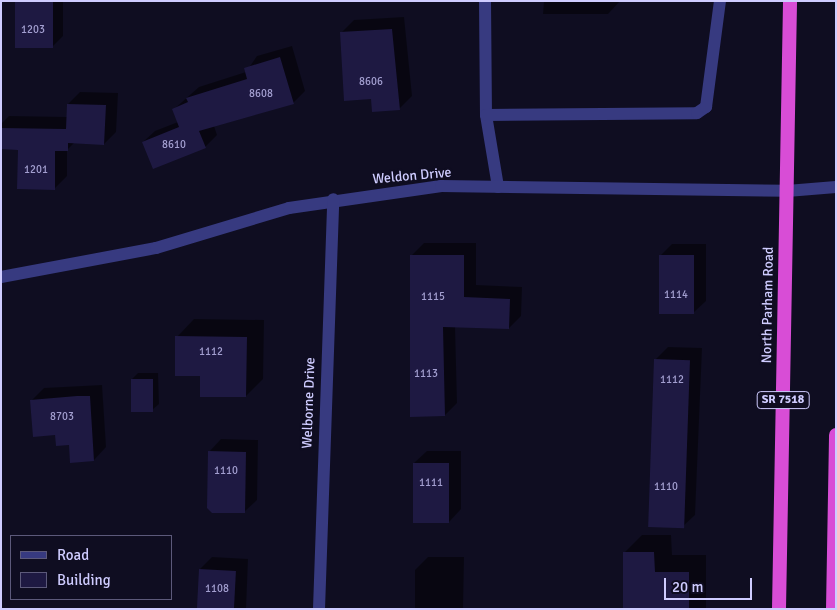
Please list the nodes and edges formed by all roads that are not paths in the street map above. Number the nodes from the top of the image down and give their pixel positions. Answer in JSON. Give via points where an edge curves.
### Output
{"nodes":[{"id":1,"x":485,"y":1,"type":"edge"},
{"id":2,"x":720,"y":1,"type":"edge"},
{"id":3,"x":790,"y":1,"type":"edge"},
{"id":4,"x":486,"y":115,"type":"junction"},
{"id":5,"x":836,"y":186,"type":"edge"},
{"id":6,"x":498,"y":187,"type":"junction"},
{"id":7,"x":787,"y":191,"type":"junction"},
{"id":8,"x":333,"y":199,"type":"junction"},
{"id":9,"x":1,"y":277,"type":"edge"},
{"id":10,"x":836,"y":435,"type":"edge"},
{"id":11,"x":319,"y":609,"type":"edge"},
{"id":12,"x":779,"y":609,"type":"edge"},
{"id":13,"x":833,"y":609,"type":"edge"}],
"edges":[{"from":1,"to":4,"type":"street"},
{"from":2,"to":4,"type":"street","via":[[706,107],[696,113]]},
{"from":3,"to":7,"type":"highway","name":"North Parham Road","number":"SR 7518"},
{"from":4,"to":6,"type":"street"},
{"from":5,"to":7,"type":"street","name":"Weldon Drive"},
{"from":6,"to":7,"type":"street","name":"Weldon Drive"},
{"from":6,"to":8,"type":"street","name":"Weldon Drive","via":[[441,186]]},
{"from":7,"to":12,"type":"highway","name":"North Parham Road","number":"SR 7518"},
{"from":8,"to":9,"type":"street","name":"Weldon Drive","via":[[156,248]]},
{"from":8,"to":11,"type":"street","name":"Welborne Drive"},
{"from":10,"to":13,"type":"highway"}]}
